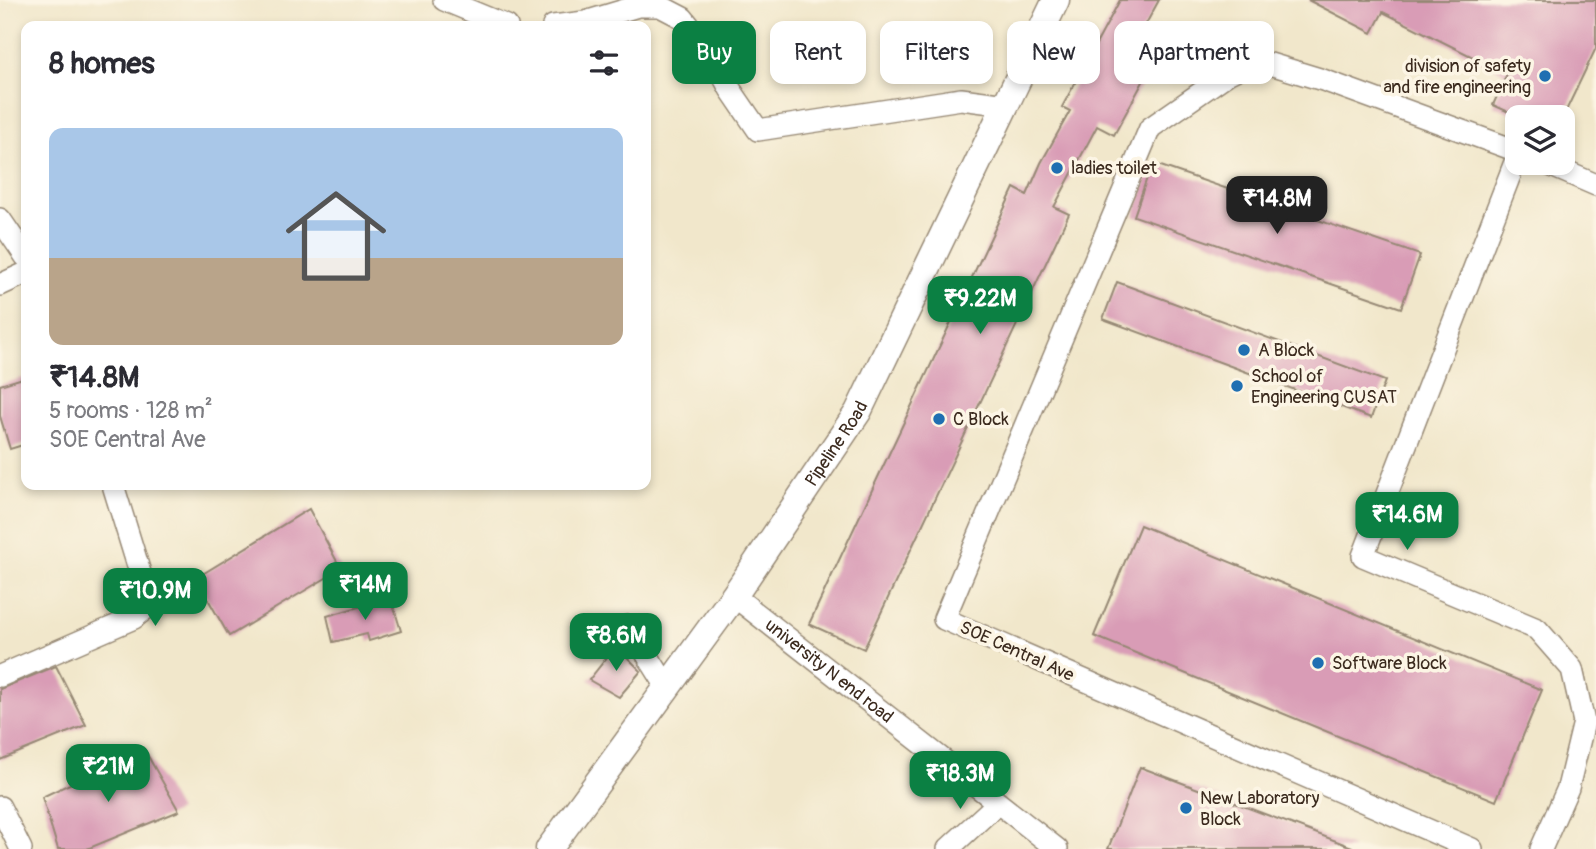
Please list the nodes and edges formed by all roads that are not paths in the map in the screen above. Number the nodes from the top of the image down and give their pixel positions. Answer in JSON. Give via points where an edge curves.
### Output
{"nodes":[{"id":1,"x":444,"y":0,"type":"edge"},
{"id":2,"x":1054,"y":2,"type":"edge"},
{"id":3,"x":637,"y":3,"type":"edge"},
{"id":4,"x":495,"y":21,"type":"edge"},
{"id":5,"x":588,"y":21,"type":"edge"},
{"id":6,"x":1007,"y":105,"type":"junction"},
{"id":7,"x":1505,"y":147,"type":"edge"},
{"id":8,"x":1510,"y":175,"type":"edge"},
{"id":9,"x":1574,"y":175,"type":"edge"},
{"id":10,"x":1596,"y":184,"type":"edge"},
{"id":11,"x":0,"y":219,"type":"edge"},
{"id":12,"x":21,"y":250,"type":"edge"},
{"id":13,"x":21,"y":275,"type":"edge"},
{"id":14,"x":0,"y":285,"type":"edge"},
{"id":15,"x":115,"y":490,"type":"edge"},
{"id":16,"x":734,"y":596,"type":"junction"},
{"id":17,"x":629,"y":626,"type":"dead end"},
{"id":18,"x":0,"y":676,"type":"edge"},
{"id":19,"x":667,"y":687,"type":"junction"},
{"id":20,"x":998,"y":803,"type":"junction"},
{"id":21,"x":0,"y":807,"type":"edge"},
{"id":22,"x":21,"y":849,"type":"edge"},
{"id":23,"x":549,"y":849,"type":"edge"},
{"id":24,"x":948,"y":849,"type":"edge"},
{"id":25,"x":1057,"y":849,"type":"edge"},
{"id":26,"x":1472,"y":849,"type":"edge"},
{"id":27,"x":1541,"y":849,"type":"edge"}],
"edges":[{"from":1,"to":4,"type":"street"},
{"from":2,"to":6,"type":"street","name":"Pipeline Road"},
{"from":3,"to":5,"type":"street"},
{"from":3,"to":6,"type":"street","via":[[660,6],[683,18],[711,53],[758,130],[961,99]]},
{"from":6,"to":16,"type":"street","name":"Pipeline Road","via":[[858,412]]},
{"from":7,"to":26,"type":"street","name":"SOE Central Ave","via":[[1267,63],[1245,65],[1150,128],[944,619]]},
{"from":8,"to":27,"type":"street","via":[[1363,556],[1536,629],[1572,668],[1584,722],[1568,789]]},
{"from":9,"to":10,"type":"street"},
{"from":11,"to":12,"type":"street"},
{"from":13,"to":14,"type":"street"},
{"from":15,"to":18,"type":"street","via":[[150,605],[134,618]]},
{"from":16,"to":19,"type":"street","name":"Pipeline Road"},
{"from":16,"to":20,"type":"street","name":"university N end road"},
{"from":17,"to":19,"type":"street"},
{"from":19,"to":23,"type":"street","name":"Pipeline Road"},
{"from":20,"to":24,"type":"street"},
{"from":20,"to":25,"type":"street","name":"university N end road"},
{"from":21,"to":22,"type":"street"}]}
